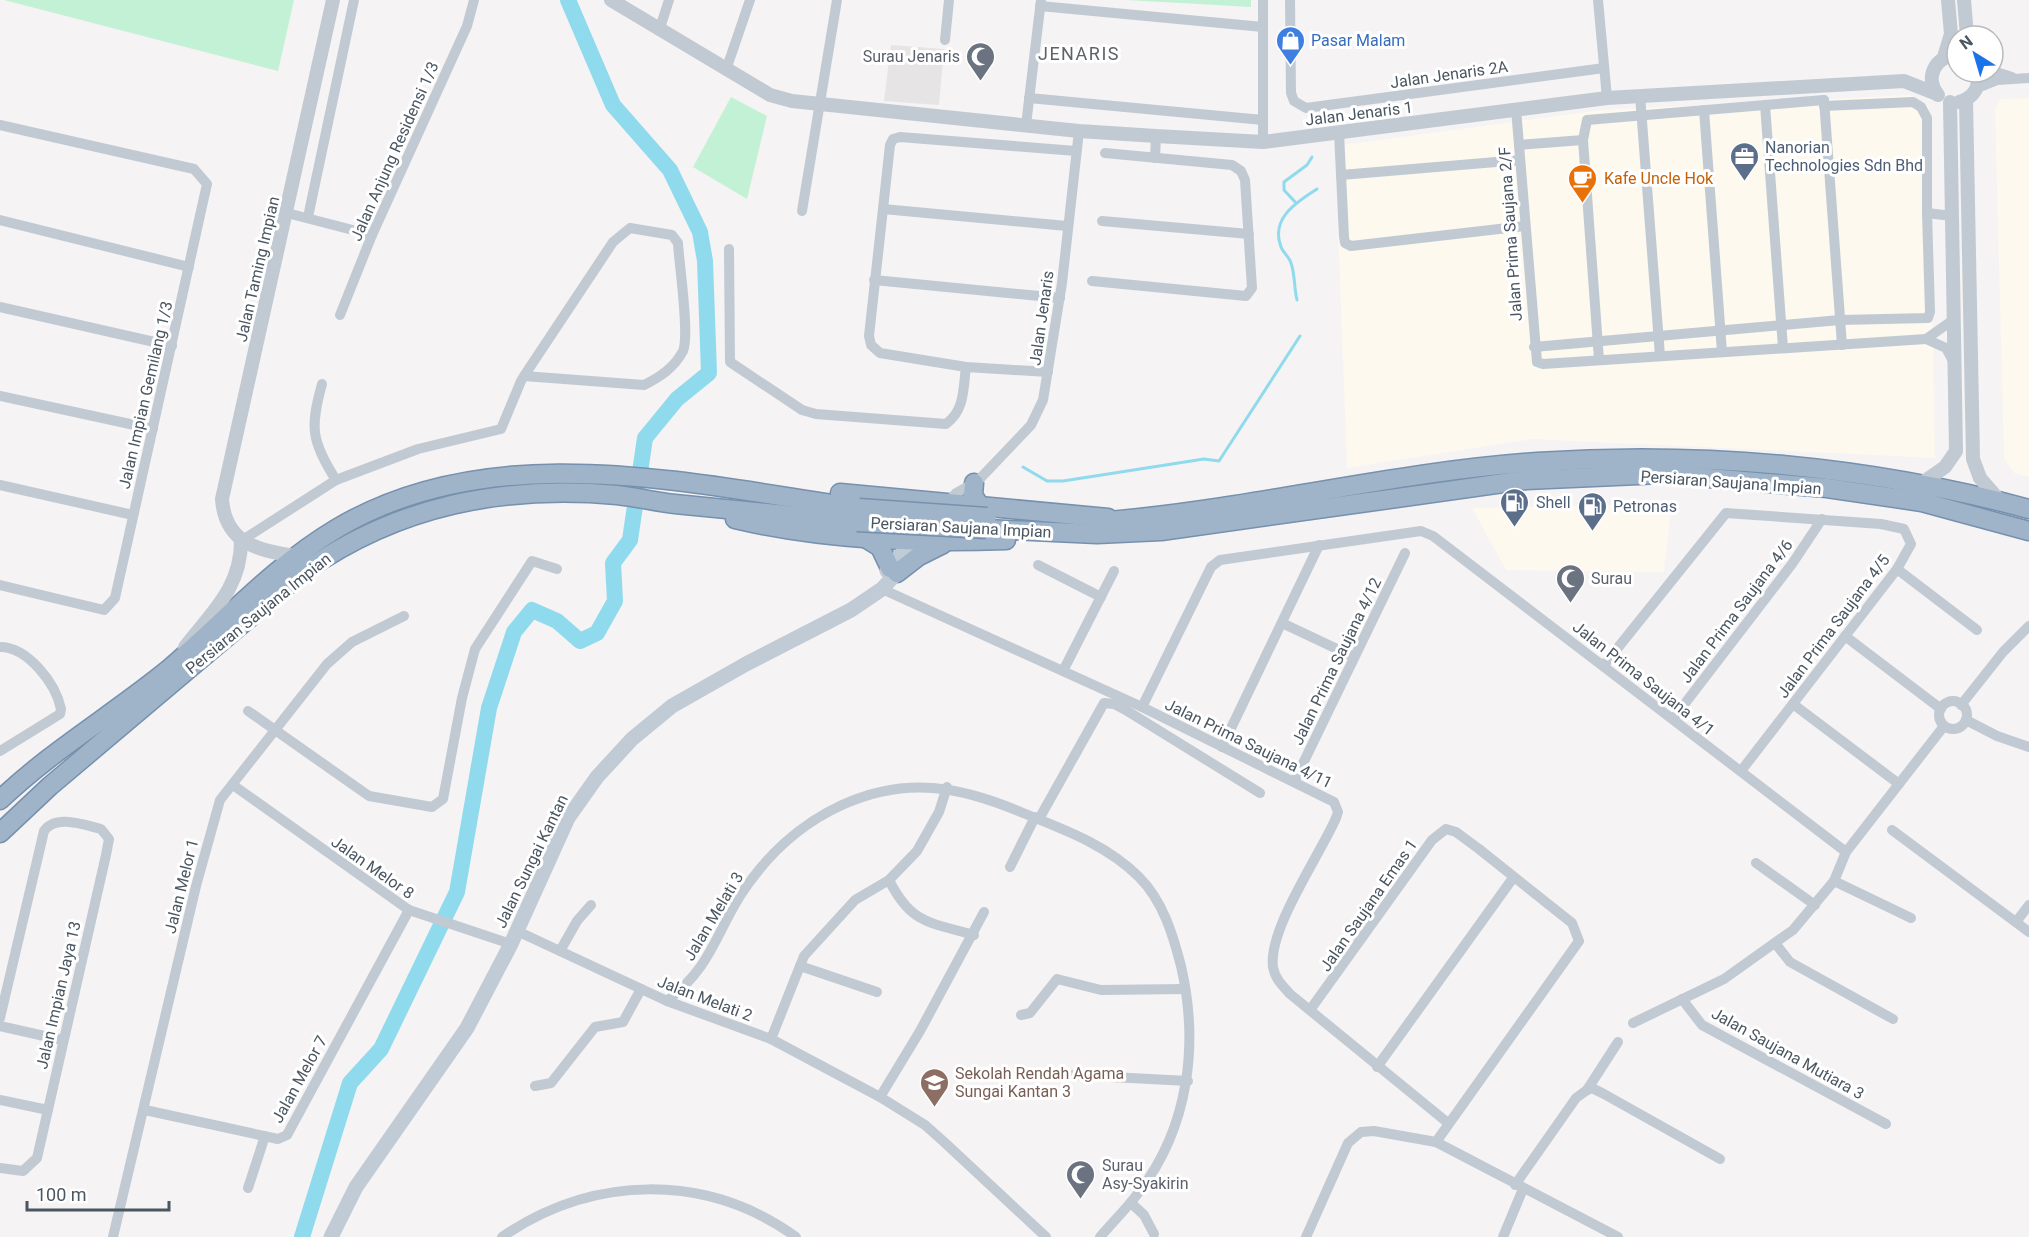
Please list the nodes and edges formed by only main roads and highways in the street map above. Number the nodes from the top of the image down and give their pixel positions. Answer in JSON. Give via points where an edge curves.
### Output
{"nodes":[{"id":1,"x":656,"y":475,"type":"junction"},
{"id":2,"x":974,"y":483,"type":"road end"},
{"id":3,"x":664,"y":502,"type":"junction"},
{"id":4,"x":953,"y":504,"type":"junction"},
{"id":5,"x":2029,"y":509,"type":"edge"},
{"id":6,"x":858,"y":515,"type":"junction"},
{"id":7,"x":984,"y":517,"type":"junction"},
{"id":8,"x":2029,"y":531,"type":"edge"},
{"id":9,"x":1097,"y":534,"type":"junction"},
{"id":10,"x":867,"y":539,"type":"junction"},
{"id":11,"x":920,"y":541,"type":"junction"},
{"id":12,"x":947,"y":542,"type":"junction"},
{"id":13,"x":893,"y":571,"type":"junction"},
{"id":14,"x":865,"y":600,"type":"junction"},
{"id":15,"x":1,"y":799,"type":"edge"},
{"id":16,"x":31,"y":802,"type":"junction"},
{"id":17,"x":0,"y":820,"type":"edge"},
{"id":18,"x":0,"y":833,"type":"edge"},
{"id":19,"x":331,"y":1237,"type":"edge"}],
"edges":[{"from":1,"to":4,"type":"highway"},
{"from":1,"to":6,"type":"highway","name":"Persiaran Saujana Impian"},
{"from":1,"to":15,"type":"highway","name":"Persiaran Saujana Impian","via":[[502,475],[434,489],[338,528],[296,556],[168,669]]},
{"from":2,"to":7,"type":"highway","via":[[973,495]]},
{"from":3,"to":6,"type":"highway","name":"Persiaran Saujana Impian"},
{"from":3,"to":10,"type":"highway","via":[[769,527]]},
{"from":3,"to":16,"type":"highway","name":"Persiaran Saujana Impian","via":[[618,495],[518,494],[461,502],[388,524],[338,548],[305,571]]},
{"from":4,"to":7,"type":"highway"},
{"from":4,"to":11,"type":"main road","name":"Jalan Sungai Kantan"},
{"from":5,"to":7,"type":"highway","name":"Persiaran Saujana Impian","via":[[1922,483],[1714,460],[1537,462],[1124,520],[1084,523]]},
{"from":6,"to":7,"type":"highway","name":"Persiaran Saujana Impian","bridge":true},
{"from":7,"to":9,"type":"highway","name":"Persiaran Saujana Impian"},
{"from":8,"to":9,"type":"highway","name":"Persiaran Saujana Impian","via":[[1922,502],[1661,474],[1526,480],[1197,528]]},
{"from":9,"to":12,"type":"highway"},
{"from":10,"to":11,"type":"highway"},
{"from":10,"to":13,"type":"highway","via":[[884,551]]},
{"from":11,"to":12,"type":"highway"},
{"from":11,"to":13,"type":"main road","name":"Jalan Sungai Kantan"},
{"from":12,"to":13,"type":"highway"},
{"from":13,"to":14,"type":"main road","name":"Jalan Sungai Kantan"},
{"from":13,"to":14,"type":"main road","name":"Jalan Sungai Kantan","via":[[882,589]]},
{"from":14,"to":19,"type":"main road","name":"Jalan Sungai Kantan","via":[[672,706],[632,739],[597,777],[568,818],[467,1028],[356,1187]]},
{"from":16,"to":17,"type":"highway"},
{"from":16,"to":18,"type":"highway","name":"Persiaran Saujana Impian"}]}
